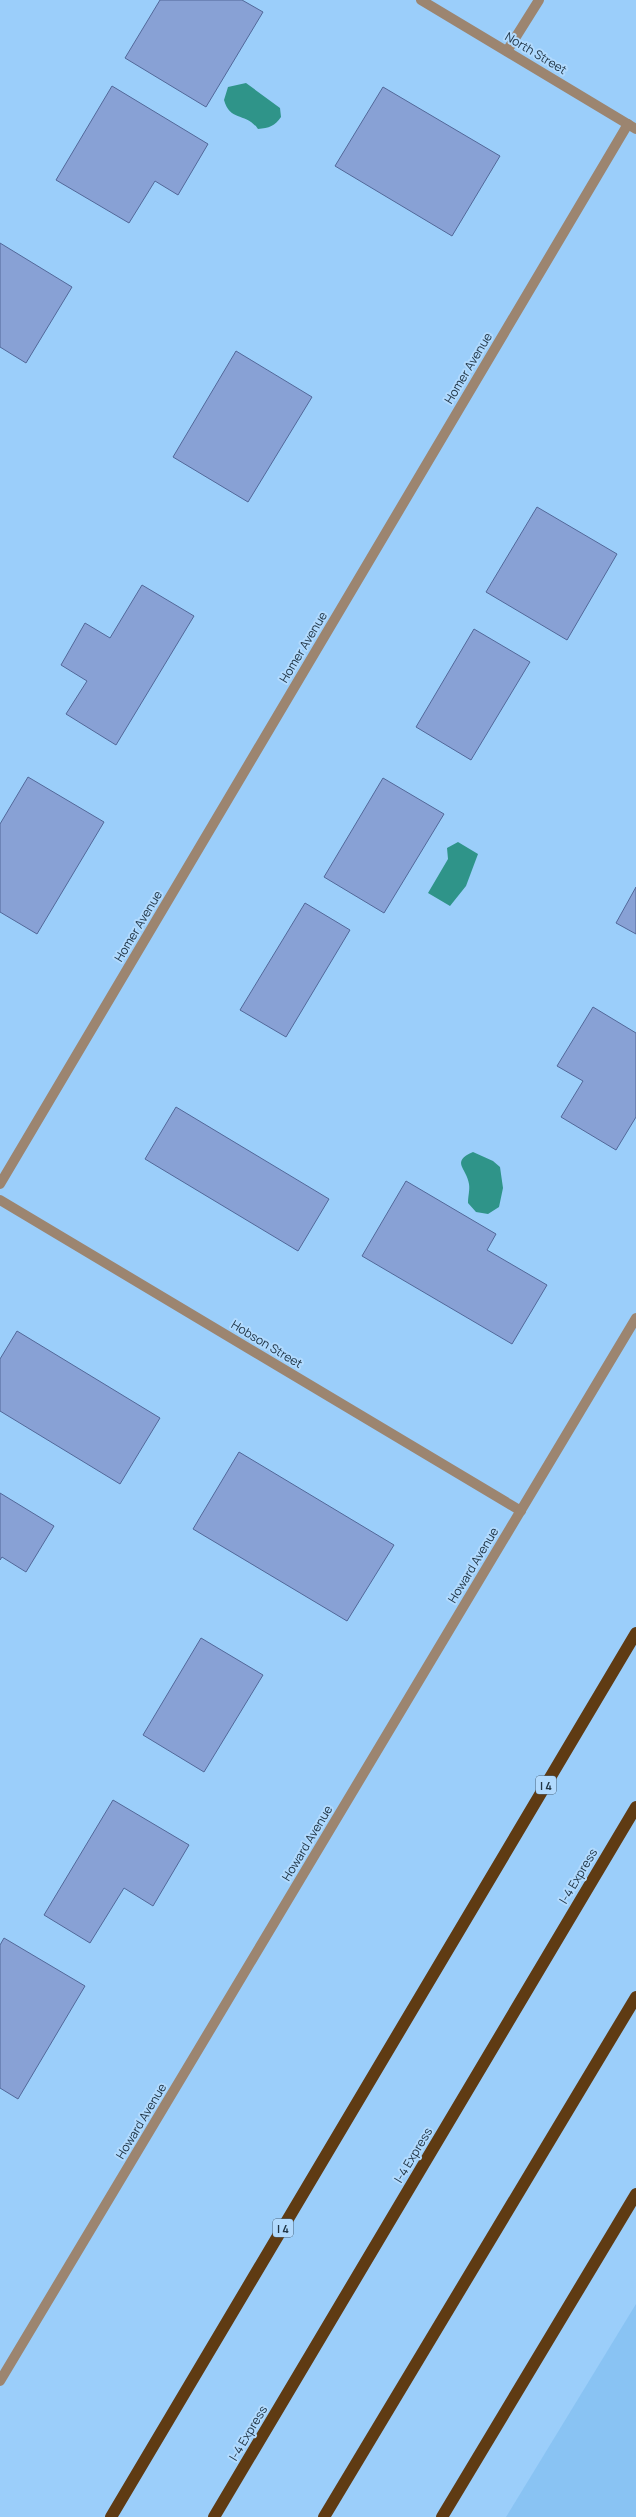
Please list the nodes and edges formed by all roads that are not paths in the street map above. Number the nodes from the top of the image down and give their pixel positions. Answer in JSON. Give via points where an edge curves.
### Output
{"nodes":[{"id":1,"x":422,"y":0,"type":"edge"},
{"id":2,"x":539,"y":0,"type":"edge"},
{"id":3,"x":507,"y":51,"type":"junction"},
{"id":4,"x":632,"y":126,"type":"edge"},
{"id":5,"x":0,"y":1184,"type":"edge"},
{"id":6,"x":0,"y":1200,"type":"edge"},
{"id":7,"x":636,"y":1318,"type":"edge"},
{"id":8,"x":521,"y":1511,"type":"junction"},
{"id":9,"x":636,"y":1633,"type":"edge"},
{"id":10,"x":636,"y":1807,"type":"edge"},
{"id":11,"x":636,"y":1997,"type":"edge"},
{"id":12,"x":636,"y":2194,"type":"edge"},
{"id":13,"x":0,"y":2381,"type":"edge"},
{"id":14,"x":111,"y":2517,"type":"edge"},
{"id":15,"x":214,"y":2517,"type":"edge"},
{"id":16,"x":324,"y":2517,"type":"edge"},
{"id":17,"x":442,"y":2517,"type":"edge"}],
"edges":[{"from":1,"to":3,"type":"street","name":"North Street"},
{"from":2,"to":3,"type":"street"},
{"from":3,"to":4,"type":"street","name":"North Street"},
{"from":4,"to":5,"type":"street","name":"Homer Avenue"},
{"from":6,"to":8,"type":"street","name":"Hobson Street"},
{"from":7,"to":8,"type":"street","name":"Howard Avenue"},
{"from":8,"to":13,"type":"street","name":"Howard Avenue"},
{"from":9,"to":14,"type":"highway","number":"I 4"},
{"from":10,"to":15,"type":"highway","name":"I-4 Express"},
{"from":11,"to":16,"type":"highway"},
{"from":12,"to":17,"type":"highway"}]}
